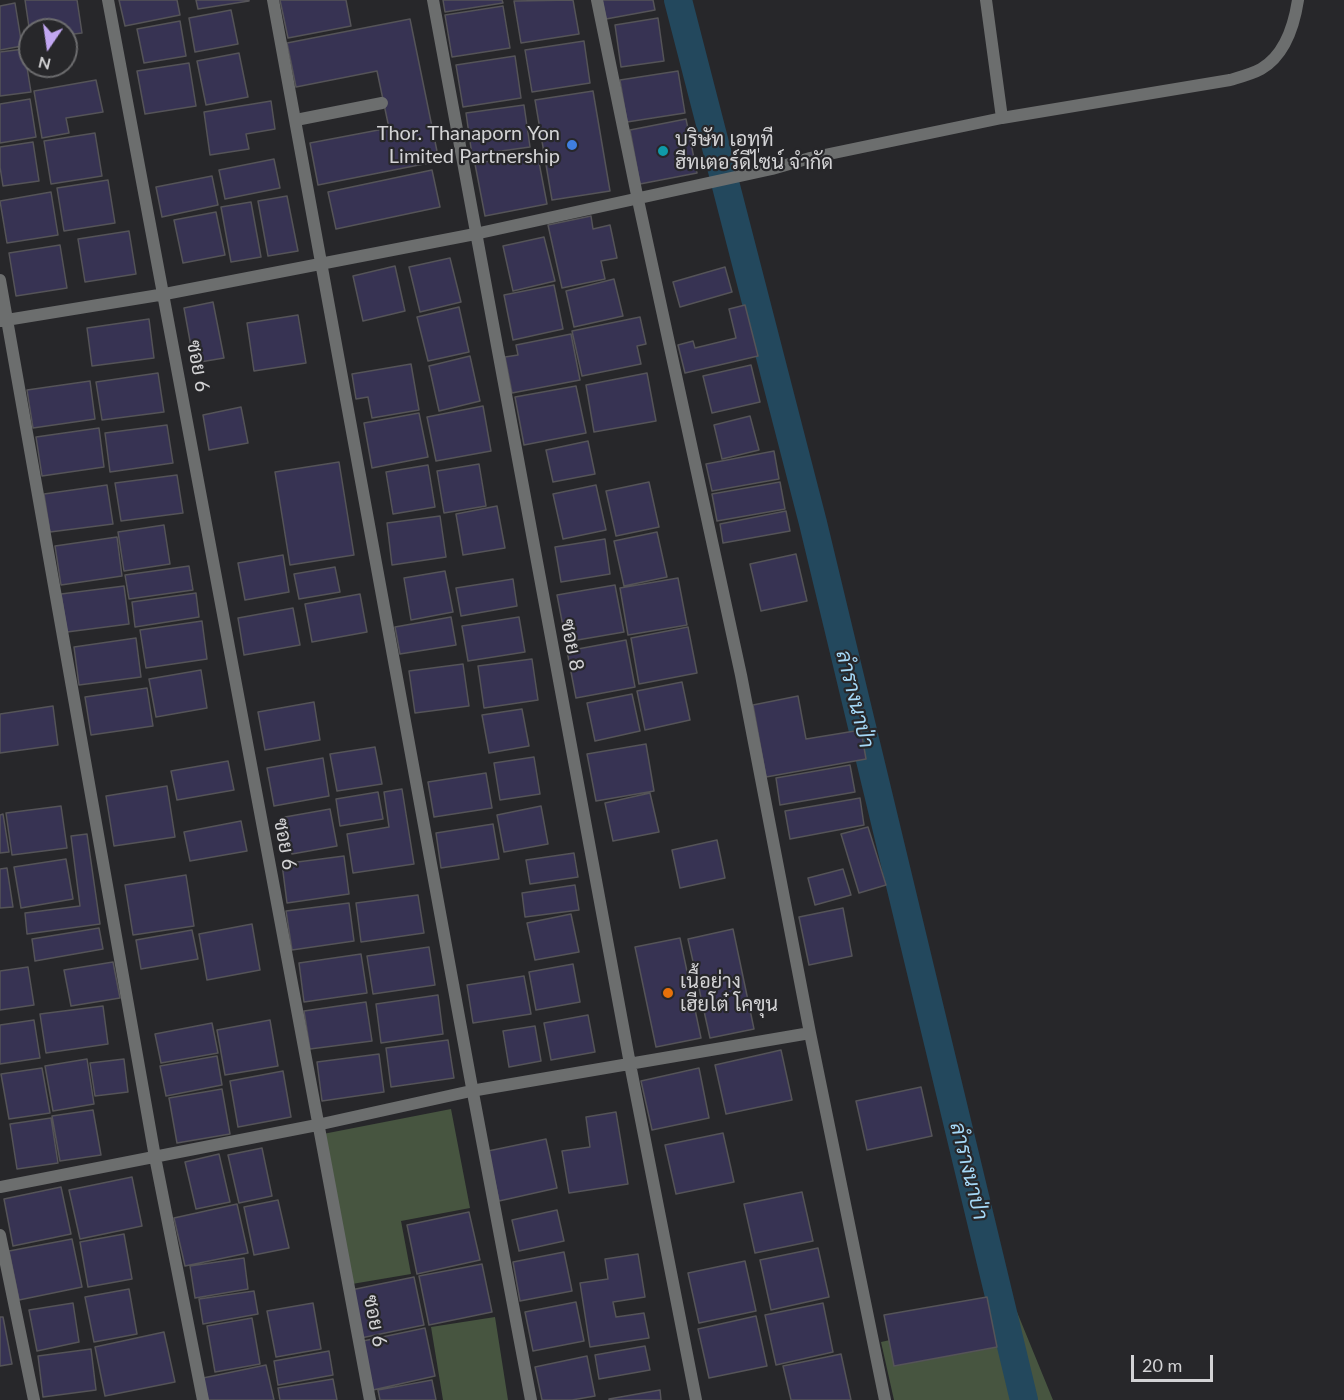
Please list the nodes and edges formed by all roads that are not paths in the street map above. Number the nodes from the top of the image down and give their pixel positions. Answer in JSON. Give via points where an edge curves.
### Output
{"nodes":[{"id":1,"x":108,"y":0,"type":"edge"},
{"id":2,"x":273,"y":0,"type":"edge"},
{"id":3,"x":433,"y":0,"type":"edge"},
{"id":4,"x":597,"y":0,"type":"edge"},
{"id":5,"x":986,"y":0,"type":"edge"},
{"id":6,"x":1298,"y":0,"type":"edge"},
{"id":7,"x":382,"y":103,"type":"dead end"},
{"id":8,"x":1002,"y":118,"type":"junction"},
{"id":9,"x":296,"y":120,"type":"junction"},
{"id":10,"x":638,"y":200,"type":"junction"},
{"id":11,"x":475,"y":234,"type":"junction"},
{"id":12,"x":323,"y":264,"type":"junction"},
{"id":13,"x":0,"y":280,"type":"edge"},
{"id":14,"x":165,"y":294,"type":"junction"},
{"id":15,"x":4,"y":320,"type":"edge"},
{"id":16,"x":810,"y":1033,"type":"junction"},
{"id":17,"x":630,"y":1064,"type":"junction"},
{"id":18,"x":471,"y":1091,"type":"junction"},
{"id":19,"x":317,"y":1125,"type":"junction"},
{"id":20,"x":155,"y":1156,"type":"junction"},
{"id":21,"x":0,"y":1187,"type":"edge"},
{"id":22,"x":0,"y":1235,"type":"edge"},
{"id":23,"x":34,"y":1400,"type":"edge"},
{"id":24,"x":203,"y":1400,"type":"edge"},
{"id":25,"x":370,"y":1400,"type":"edge"},
{"id":26,"x":531,"y":1400,"type":"edge"},
{"id":27,"x":696,"y":1400,"type":"edge"},
{"id":28,"x":885,"y":1400,"type":"edge"}],
"edges":[{"from":1,"to":14,"type":"street","name":"ซอย 6"},
{"from":2,"to":9,"type":"street"},
{"from":3,"to":11,"type":"street","name":"ซอย 8"},
{"from":4,"to":10,"type":"street"},
{"from":5,"to":8,"type":"street"},
{"from":6,"to":8,"type":"street","via":[[1295,21],[1282,49],[1262,69],[1230,80]]},
{"from":7,"to":9,"type":"street"},
{"from":8,"to":10,"type":"street","via":[[810,158]]},
{"from":9,"to":12,"type":"street"},
{"from":10,"to":11,"type":"street"},
{"from":10,"to":16,"type":"street","via":[[741,675]]},
{"from":11,"to":12,"type":"street"},
{"from":11,"to":17,"type":"street","name":"ซอย 8"},
{"from":12,"to":14,"type":"street"},
{"from":12,"to":18,"type":"street"},
{"from":13,"to":15,"type":"street"},
{"from":14,"to":15,"type":"street"},
{"from":14,"to":19,"type":"street","name":"ซอย 6"},
{"from":15,"to":20,"type":"street"},
{"from":16,"to":17,"type":"street"},
{"from":16,"to":28,"type":"street"},
{"from":17,"to":18,"type":"street"},
{"from":17,"to":27,"type":"street","name":"ซอย 8"},
{"from":18,"to":19,"type":"street"},
{"from":18,"to":26,"type":"street"},
{"from":19,"to":20,"type":"street"},
{"from":19,"to":25,"type":"street","name":"ซอย 6"},
{"from":20,"to":21,"type":"street"},
{"from":20,"to":24,"type":"street"},
{"from":22,"to":23,"type":"street"}]}
